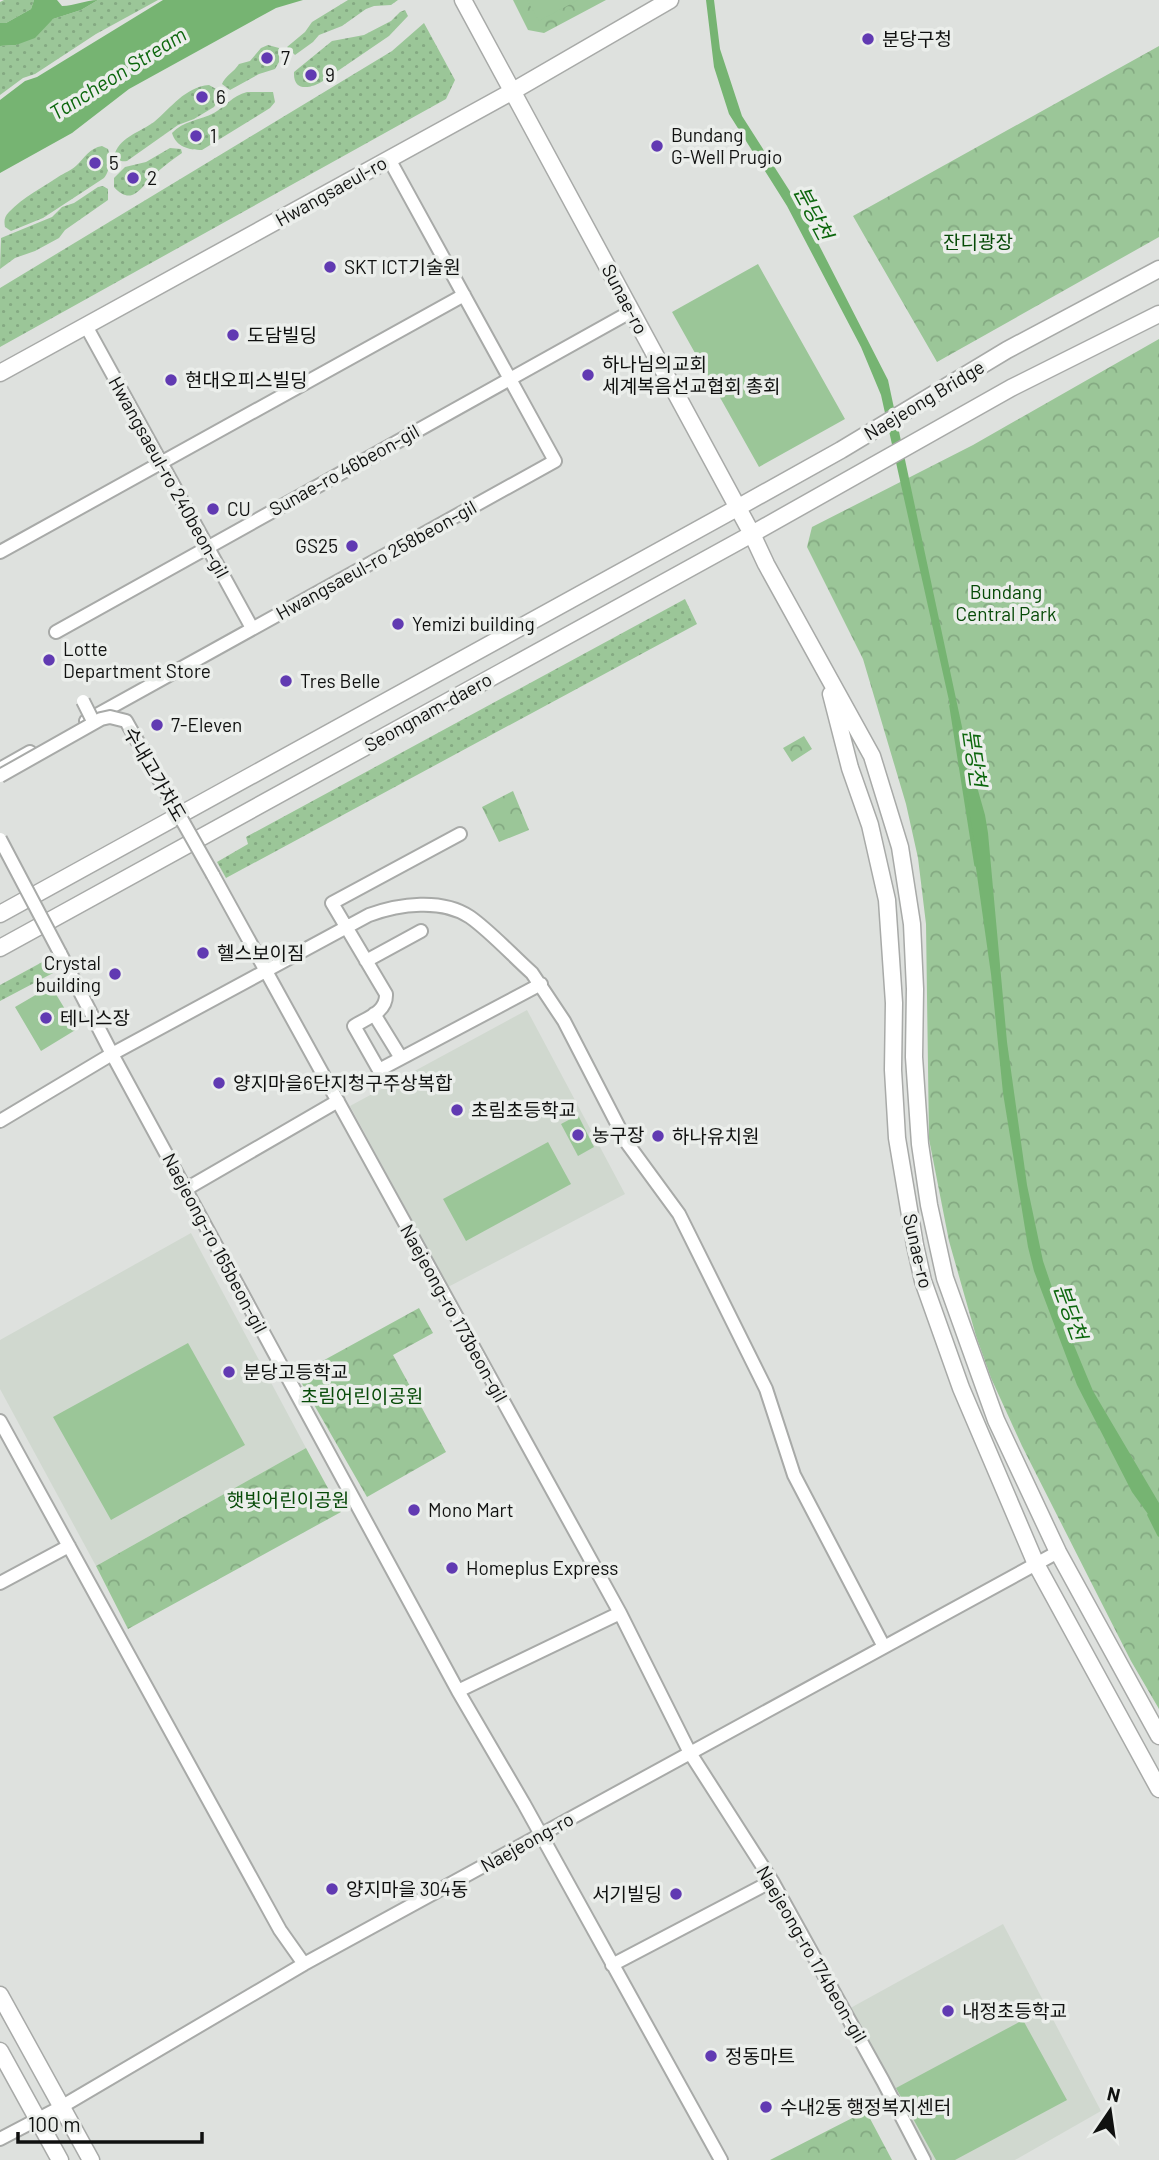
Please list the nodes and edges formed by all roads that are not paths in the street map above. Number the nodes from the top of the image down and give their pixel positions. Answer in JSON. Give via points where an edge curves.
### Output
{"nodes":[{"id":1,"x":463,"y":1,"type":"edge"},
{"id":2,"x":666,"y":3,"type":"edge"},
{"id":3,"x":513,"y":92,"type":"junction"},
{"id":4,"x":389,"y":159,"type":"junction"},
{"id":5,"x":1159,"y":269,"type":"edge"},
{"id":6,"x":464,"y":295,"type":"junction"},
{"id":7,"x":632,"y":311,"type":"junction"},
{"id":8,"x":1159,"y":314,"type":"edge"},
{"id":9,"x":86,"y":326,"type":"junction"},
{"id":10,"x":0,"y":373,"type":"edge"},
{"id":11,"x":509,"y":378,"type":"junction"},
{"id":12,"x":841,"y":450,"type":"joint"},
{"id":13,"x":161,"y":463,"type":"junction"},
{"id":14,"x":737,"y":508,"type":"junction"},
{"id":15,"x":752,"y":534,"type":"junction"},
{"id":16,"x":207,"y":547,"type":"junction"},
{"id":17,"x":0,"y":552,"type":"edge"},
{"id":18,"x":252,"y":628,"type":"junction"},
{"id":19,"x":56,"y":632,"type":"dead end"},
{"id":20,"x":825,"y":671,"type":"junction"},
{"id":21,"x":83,"y":701,"type":"dead end"},
{"id":22,"x":94,"y":723,"type":"junction"},
{"id":23,"x":0,"y":769,"type":"edge"},
{"id":24,"x":0,"y":776,"type":"edge"},
{"id":25,"x":460,"y":834,"type":"dead end"},
{"id":26,"x":0,"y":839,"type":"edge"},
{"id":27,"x":213,"y":875,"type":"joint"},
{"id":28,"x":0,"y":914,"type":"edge"},
{"id":29,"x":345,"y":927,"type":"junction"},
{"id":30,"x":421,"y":931,"type":"dead end"},
{"id":31,"x":0,"y":947,"type":"edge"},
{"id":32,"x":366,"y":961,"type":"junction"},
{"id":33,"x":266,"y":970,"type":"junction"},
{"id":34,"x":541,"y":984,"type":"junction"},
{"id":35,"x":374,"y":1014,"type":"junction"},
{"id":36,"x":112,"y":1054,"type":"junction"},
{"id":37,"x":401,"y":1058,"type":"junction"},
{"id":38,"x":338,"y":1101,"type":"junction"},
{"id":39,"x":0,"y":1121,"type":"edge"},
{"id":40,"x":186,"y":1189,"type":"junction"},
{"id":41,"x":0,"y":1421,"type":"edge"},
{"id":42,"x":69,"y":1546,"type":"junction"},
{"id":43,"x":1058,"y":1552,"type":"junction"},
{"id":44,"x":1036,"y":1564,"type":"junction"},
{"id":45,"x":0,"y":1583,"type":"edge"},
{"id":46,"x":620,"y":1614,"type":"junction"},
{"id":47,"x":883,"y":1645,"type":"junction"},
{"id":48,"x":458,"y":1691,"type":"junction"},
{"id":49,"x":1159,"y":1736,"type":"edge"},
{"id":50,"x":690,"y":1754,"type":"junction"},
{"id":51,"x":1159,"y":1789,"type":"edge"},
{"id":52,"x":540,"y":1835,"type":"junction"},
{"id":53,"x":772,"y":1881,"type":"junction"},
{"id":54,"x":304,"y":1964,"type":"junction"},
{"id":55,"x":612,"y":1965,"type":"junction"},
{"id":56,"x":0,"y":1995,"type":"edge"},
{"id":57,"x":0,"y":2051,"type":"edge"},
{"id":58,"x":61,"y":2107,"type":"junction"},
{"id":59,"x":37,"y":2119,"type":"junction"},
{"id":60,"x":0,"y":2139,"type":"edge"},
{"id":61,"x":60,"y":2160,"type":"edge"},
{"id":62,"x":91,"y":2160,"type":"edge"},
{"id":63,"x":721,"y":2160,"type":"edge"},
{"id":64,"x":924,"y":2160,"type":"edge"}],
"edges":[{"from":1,"to":3,"type":"main road","name":"Sunae-ro"},
{"from":2,"to":3,"type":"main road","name":"Hwangsaeul-ro"},
{"from":3,"to":4,"type":"main road","name":"Hwangsaeul-ro"},
{"from":3,"to":7,"type":"main road","name":"Sunae-ro"},
{"from":4,"to":6,"type":"street","name":"Hwangsaeul-ro 258beon-gil"},
{"from":4,"to":9,"type":"main road","name":"Hwangsaeul-ro"},
{"from":5,"to":12,"type":"main road","name":"Naejeong Bridge","via":[[1007,350]]},
{"from":6,"to":11,"type":"street","name":"Hwangsaeul-ro 258beon-gil"},
{"from":6,"to":13,"type":"street"},
{"from":7,"to":11,"type":"street","name":"Sunae-ro 46beon-gil"},
{"from":7,"to":14,"type":"main road","name":"Sunae-ro"},
{"from":8,"to":15,"type":"main road","name":"Seongnam-daero","via":[[1011,388]]},
{"from":9,"to":10,"type":"main road","name":"Hwangsaeul-ro"},
{"from":9,"to":13,"type":"street","name":"Hwangsaeul-ro 240beon-gil"},
{"from":11,"to":16,"type":"street","name":"Sunae-ro 46beon-gil"},
{"from":11,"to":18,"type":"street","name":"Hwangsaeul-ro 258beon-gil","via":[[555,461]]},
{"from":12,"to":14,"type":"main road","name":"Seongnam-daero"},
{"from":13,"to":16,"type":"street","name":"Hwangsaeul-ro 240beon-gil"},
{"from":13,"to":17,"type":"street"},
{"from":14,"to":15,"type":"main road","name":"Sunae-ro"},
{"from":14,"to":28,"type":"main road","name":"Seongnam-daero"},
{"from":15,"to":20,"type":"main road","name":"Sunae-ro"},
{"from":15,"to":31,"type":"main road","name":"Seongnam-daero"},
{"from":16,"to":18,"type":"street","name":"Hwangsaeul-ro 240beon-gil"},
{"from":16,"to":19,"type":"street","name":"Sunae-ro 46beon-gil"},
{"from":18,"to":23,"type":"street","name":"Hwangsaeul-ro 258beon-gil"},
{"from":20,"to":43,"type":"main road","name":"Sunae-ro","via":[[872,756],[900,847],[912,924],[920,1144],[945,1278],[996,1420]]},
{"from":20,"to":44,"type":"main road","name":"Sunae-ro","via":[[887,900],[897,1138],[923,1281],[961,1388]]},
{"from":21,"to":22,"type":"street","bridge":true},
{"from":22,"to":24,"type":"street","name":"수내고가차도","bridge":true},
{"from":22,"to":27,"type":"street","name":"수내고가차도","bridge":true,"via":[[110,717],[131,727]]},
{"from":25,"to":29,"type":"street","via":[[332,903]]},
{"from":26,"to":36,"type":"street","name":"Naejeong-ro 165beon-gil","bridge":true},
{"from":27,"to":33,"type":"street","name":"Naejeong-ro 173beon-gil"},
{"from":29,"to":32,"type":"street"},
{"from":29,"to":33,"type":"street"},
{"from":29,"to":34,"type":"street","via":[[404,904],[457,912],[482,927]]},
{"from":30,"to":32,"type":"street"},
{"from":32,"to":35,"type":"street","via":[[386,994],[383,1009]]},
{"from":33,"to":36,"type":"street"},
{"from":33,"to":38,"type":"street","name":"Naejeong-ro 173beon-gil"},
{"from":34,"to":37,"type":"street"},
{"from":34,"to":47,"type":"street","via":[[627,1143],[679,1214],[766,1389],[794,1475]]},
{"from":35,"to":37,"type":"street"},
{"from":35,"to":37,"type":"street","via":[[347,1029],[379,1070]]},
{"from":36,"to":39,"type":"street"},
{"from":36,"to":40,"type":"street","name":"Naejeong-ro 165beon-gil"},
{"from":38,"to":40,"type":"street"},
{"from":38,"to":46,"type":"street","name":"Naejeong-ro 173beon-gil"},
{"from":40,"to":48,"type":"street","name":"Naejeong-ro 165beon-gil"},
{"from":41,"to":42,"type":"street"},
{"from":42,"to":45,"type":"street"},
{"from":42,"to":54,"type":"street","via":[[279,1930]]},
{"from":43,"to":44,"type":"street","name":"Naejeong-ro"},
{"from":43,"to":49,"type":"main road","name":"Sunae-ro"},
{"from":44,"to":47,"type":"street","name":"Naejeong-ro"},
{"from":44,"to":51,"type":"main road","name":"Sunae-ro"},
{"from":46,"to":48,"type":"street"},
{"from":46,"to":50,"type":"street","name":"Naejeong-ro 173beon-gil"},
{"from":47,"to":50,"type":"street","name":"Naejeong-ro"},
{"from":48,"to":52,"type":"street","name":"Naejeong-ro 165beon-gil"},
{"from":50,"to":52,"type":"street","name":"Naejeong-ro"},
{"from":50,"to":53,"type":"street","name":"Naejeong-ro 174beon-gil"},
{"from":52,"to":54,"type":"street","name":"Naejeong-ro"},
{"from":52,"to":55,"type":"street","name":"Naejeong-ro 165beon-gil"},
{"from":53,"to":55,"type":"street"},
{"from":53,"to":64,"type":"street","name":"Naejeong-ro 174beon-gil"},
{"from":54,"to":58,"type":"street","name":"Naejeong-ro"},
{"from":55,"to":63,"type":"street","name":"Naejeong-ro 165beon-gil"},
{"from":56,"to":58,"type":"main road"},
{"from":57,"to":59,"type":"main road"},
{"from":58,"to":59,"type":"street","name":"Naejeong-ro"},
{"from":58,"to":62,"type":"main road"},
{"from":59,"to":60,"type":"street","name":"Naejeong-ro"},
{"from":59,"to":61,"type":"main road"}]}
